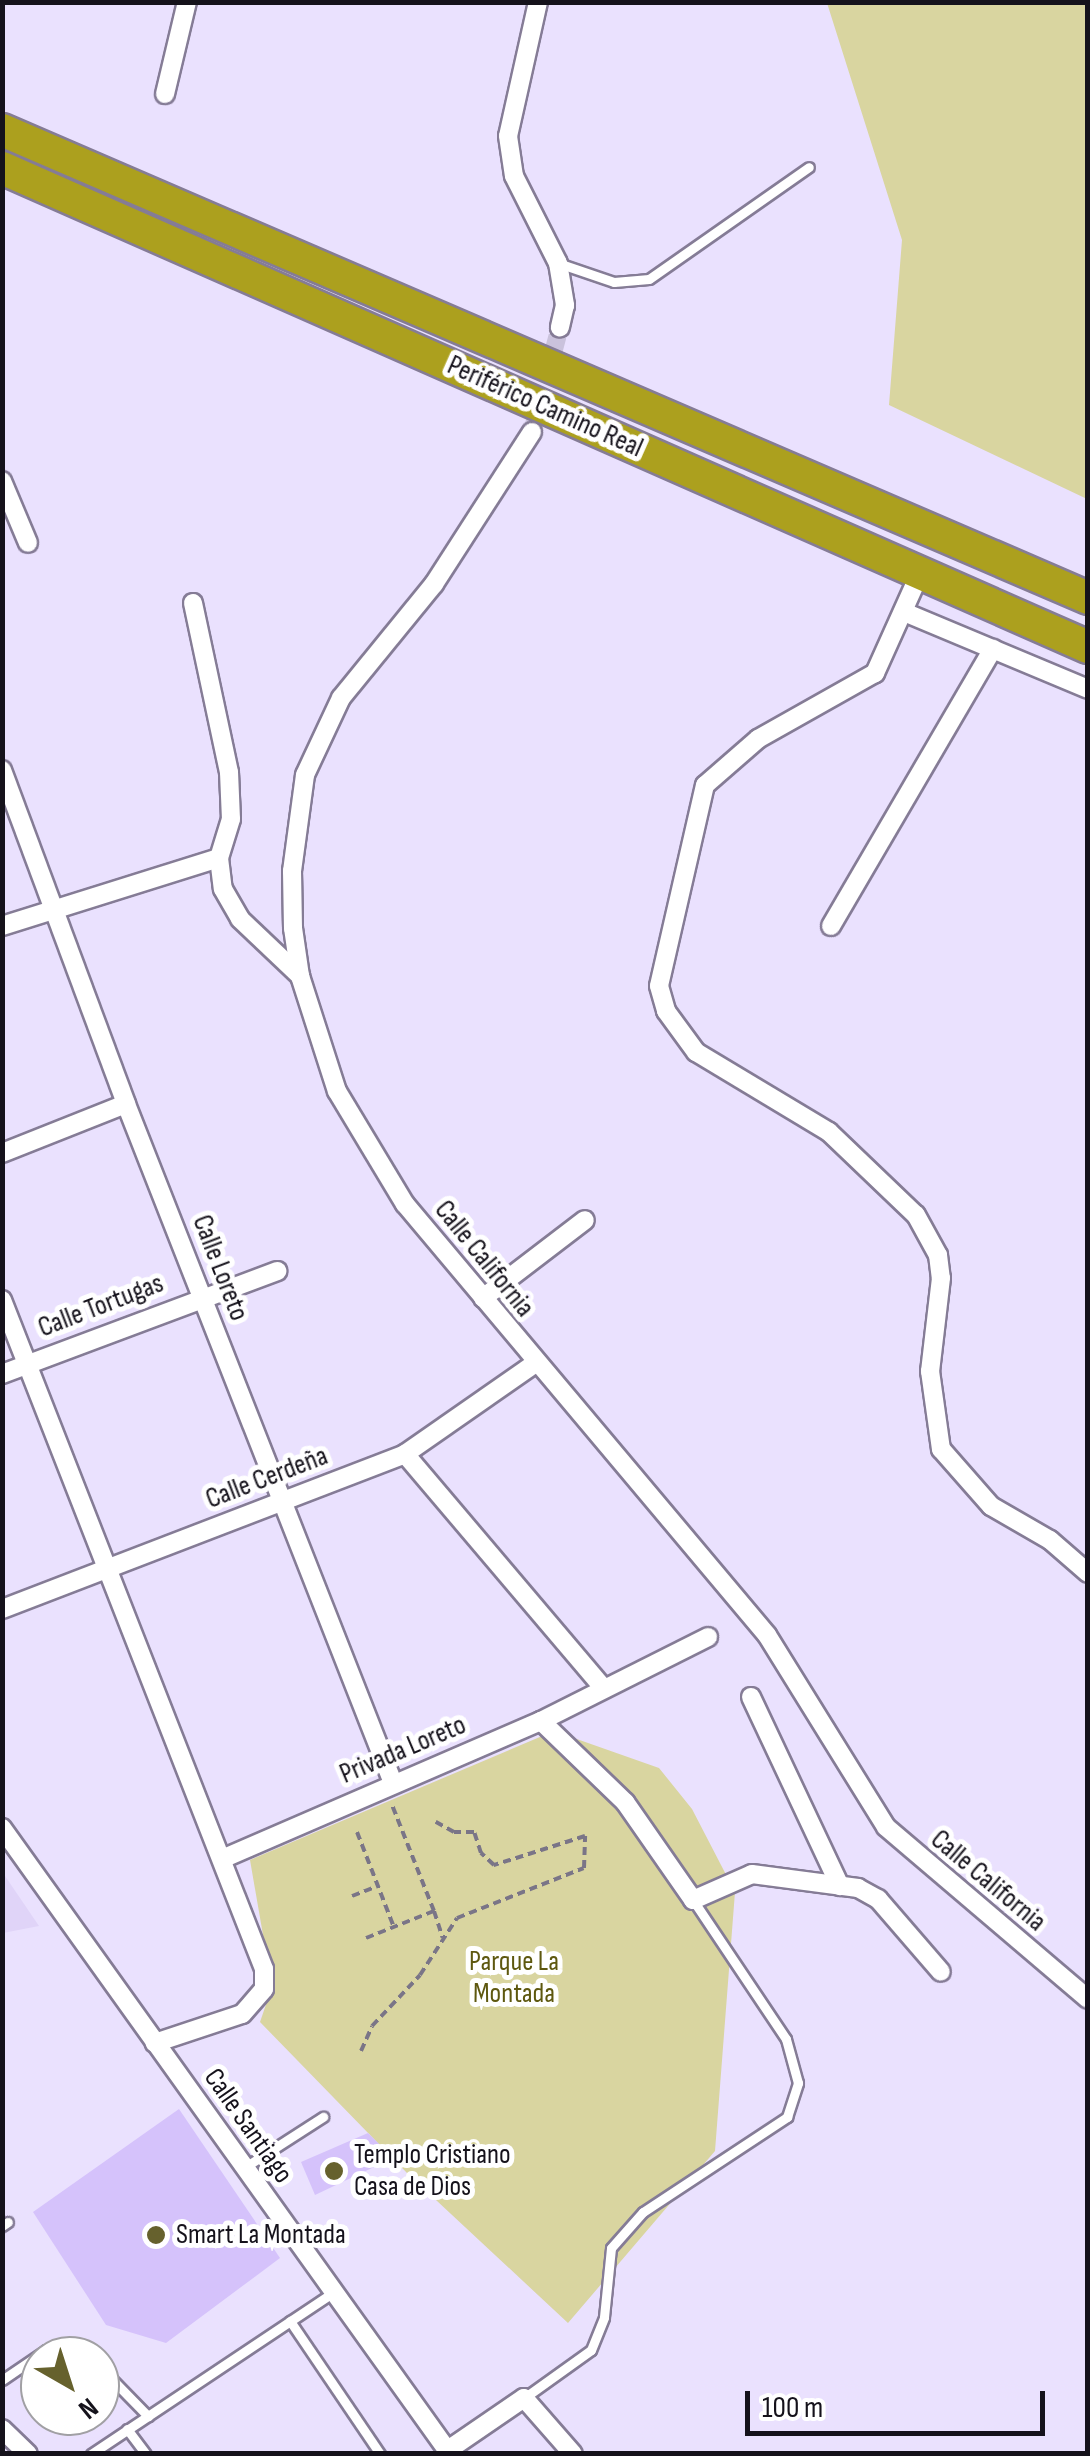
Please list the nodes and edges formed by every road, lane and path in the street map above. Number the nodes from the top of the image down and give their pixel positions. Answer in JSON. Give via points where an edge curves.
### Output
{"nodes":[{"id":1,"x":187,"y":2,"type":"edge"},
{"id":2,"x":538,"y":2,"type":"edge"},
{"id":3,"x":165,"y":94,"type":"dead end"},
{"id":4,"x":2,"y":130,"type":"edge"},
{"id":5,"x":809,"y":167,"type":"dead end"},
{"id":6,"x":2,"y":168,"type":"edge"},
{"id":7,"x":558,"y":263,"type":"junction"},
{"id":8,"x":560,"y":327,"type":"tunnel mouth"},
{"id":9,"x":532,"y":432,"type":"tunnel mouth"},
{"id":10,"x":2,"y":480,"type":"edge"},
{"id":11,"x":28,"y":543,"type":"dead end"},
{"id":12,"x":920,"y":573,"type":"junction"},
{"id":13,"x":1088,"y":598,"type":"edge"},
{"id":14,"x":193,"y":603,"type":"dead end"},
{"id":15,"x":904,"y":612,"type":"junction"},
{"id":16,"x":1088,"y":648,"type":"edge"},
{"id":17,"x":993,"y":650,"type":"junction"},
{"id":18,"x":1088,"y":689,"type":"edge"},
{"id":19,"x":2,"y":770,"type":"edge"},
{"id":20,"x":219,"y":858,"type":"junction"},
{"id":21,"x":52,"y":908,"type":"junction"},
{"id":22,"x":2,"y":926,"type":"edge"},
{"id":23,"x":831,"y":926,"type":"dead end"},
{"id":24,"x":300,"y":976,"type":"junction"},
{"id":25,"x":126,"y":1104,"type":"junction"},
{"id":26,"x":2,"y":1153,"type":"edge"},
{"id":27,"x":585,"y":1220,"type":"dead end"},
{"id":28,"x":276,"y":1271,"type":"dead end"},
{"id":29,"x":202,"y":1297,"type":"junction"},
{"id":30,"x":483,"y":1298,"type":"junction"},
{"id":31,"x":2,"y":1300,"type":"edge"},
{"id":32,"x":27,"y":1364,"type":"junction"},
{"id":33,"x":534,"y":1364,"type":"junction"},
{"id":34,"x":2,"y":1374,"type":"edge"},
{"id":35,"x":406,"y":1454,"type":"junction"},
{"id":36,"x":282,"y":1502,"type":"junction"},
{"id":37,"x":106,"y":1567,"type":"junction"},
{"id":38,"x":1088,"y":1573,"type":"edge"},
{"id":39,"x":2,"y":1609,"type":"edge"},
{"id":40,"x":708,"y":1637,"type":"dead end"},
{"id":41,"x":602,"y":1685,"type":"junction"},
{"id":42,"x":751,"y":1697,"type":"dead end"},
{"id":43,"x":540,"y":1721,"type":"junction"},
{"id":44,"x":389,"y":1785,"type":"junction"},
{"id":45,"x":436,"y":1822,"type":"dead end"},
{"id":46,"x":2,"y":1828,"type":"edge"},
{"id":47,"x":357,"y":1832,"type":"dead end"},
{"id":48,"x":222,"y":1858,"type":"junction"},
{"id":49,"x":378,"y":1886,"type":"junction"},
{"id":50,"x":840,"y":1886,"type":"junction"},
{"id":51,"x":352,"y":1896,"type":"dead end"},
{"id":52,"x":693,"y":1900,"type":"junction"},
{"id":53,"x":434,"y":1911,"type":"junction"},
{"id":54,"x":394,"y":1927,"type":"junction"},
{"id":55,"x":366,"y":1938,"type":"dead end"},
{"id":56,"x":444,"y":1938,"type":"junction"},
{"id":57,"x":941,"y":1972,"type":"dead end"},
{"id":58,"x":1088,"y":1999,"type":"edge"},
{"id":59,"x":155,"y":2043,"type":"junction"},
{"id":60,"x":361,"y":2051,"type":"dead end"},
{"id":61,"x":322,"y":2117,"type":"dead end"},
{"id":62,"x":244,"y":2168,"type":"junction"},
{"id":63,"x":332,"y":2293,"type":"junction"},
{"id":64,"x":290,"y":2321,"type":"junction"},
{"id":65,"x":120,"y":2388,"type":"edge"},
{"id":66,"x":524,"y":2398,"type":"junction"},
{"id":67,"x":148,"y":2416,"type":"junction"},
{"id":68,"x":2,"y":2429,"type":"edge"},
{"id":69,"x":128,"y":2429,"type":"junction"},
{"id":70,"x":450,"y":2452,"type":"edge"},
{"id":71,"x":28,"y":2454,"type":"edge"},
{"id":72,"x":91,"y":2454,"type":"edge"},
{"id":73,"x":146,"y":2454,"type":"edge"},
{"id":74,"x":380,"y":2454,"type":"edge"},
{"id":75,"x":573,"y":2454,"type":"edge"}],
"edges":[{"from":1,"to":3,"type":"street"},
{"from":2,"to":7,"type":"street","via":[[508,136],[514,176]]},
{"from":4,"to":13,"type":"highway","name":"Periférico Camino Real"},
{"from":5,"to":7,"type":"lane","via":[[649,279],[614,282]]},
{"from":6,"to":12,"type":"highway","name":"Periférico Camino Real"},
{"from":7,"to":8,"type":"street"},
{"from":9,"to":24,"type":"street","name":"Calle California","via":[[434,584],[322,728],[302,790],[292,871]]},
{"from":10,"to":11,"type":"street"},
{"from":12,"to":15,"type":"street"},
{"from":12,"to":16,"type":"highway","name":"Periférico Camino Real"},
{"from":14,"to":20,"type":"street","via":[[232,796]]},
{"from":15,"to":17,"type":"street"},
{"from":15,"to":38,"type":"street","via":[[876,672],[758,739],[704,785],[659,986],[666,1011],[696,1052],[829,1132],[916,1215],[934,1246],[941,1278],[930,1371],[940,1449],[991,1506],[1050,1540]]},
{"from":17,"to":18,"type":"street"},
{"from":17,"to":23,"type":"street"},
{"from":19,"to":21,"type":"street","name":"Calle Loreto"},
{"from":20,"to":21,"type":"street"},
{"from":20,"to":24,"type":"street","via":[[223,889],[240,920]]},
{"from":21,"to":22,"type":"street"},
{"from":21,"to":25,"type":"street","name":"Calle Loreto"},
{"from":24,"to":30,"type":"street","name":"Calle California","via":[[338,1091],[364,1140],[405,1204]]},
{"from":25,"to":26,"type":"street"},
{"from":25,"to":29,"type":"street","name":"Calle Loreto"},
{"from":27,"to":30,"type":"street"},
{"from":28,"to":29,"type":"street","name":"Calle Tortugas"},
{"from":29,"to":32,"type":"street","name":"Calle Tortugas"},
{"from":29,"to":36,"type":"street","name":"Calle Loreto"},
{"from":30,"to":33,"type":"street","name":"Calle California"},
{"from":31,"to":32,"type":"street"},
{"from":32,"to":34,"type":"street","name":"Calle Tortugas"},
{"from":32,"to":37,"type":"street"},
{"from":33,"to":35,"type":"street","name":"Calle Cerdeña"},
{"from":33,"to":58,"type":"street","name":"Calle California","via":[[766,1634],[902,1846]]},
{"from":35,"to":36,"type":"street","name":"Calle Cerdeña"},
{"from":35,"to":41,"type":"street"},
{"from":36,"to":37,"type":"street","name":"Calle Cerdeña"},
{"from":36,"to":44,"type":"street","name":"Calle Loreto"},
{"from":37,"to":39,"type":"street","name":"Calle Cerdeña"},
{"from":37,"to":48,"type":"street"},
{"from":40,"to":41,"type":"street","name":"Privada Loreto"},
{"from":41,"to":43,"type":"street","name":"Privada Loreto"},
{"from":42,"to":50,"type":"street"},
{"from":43,"to":44,"type":"street","name":"Privada Loreto"},
{"from":43,"to":52,"type":"street","via":[[625,1802]]},
{"from":44,"to":48,"type":"street","name":"Privada Loreto"},
{"from":44,"to":53,"type":"path"},
{"from":45,"to":56,"type":"path","via":[[454,1832],[474,1832],[480,1853],[494,1865],[585,1836],[584,1868],[490,1901],[457,1918]]},
{"from":46,"to":59,"type":"street","name":"Calle Santiago"},
{"from":47,"to":49,"type":"path"},
{"from":48,"to":59,"type":"street","via":[[264,1969],[264,1989],[242,2014]]},
{"from":49,"to":51,"type":"path"},
{"from":49,"to":54,"type":"path"},
{"from":50,"to":52,"type":"street","via":[[752,1874]]},
{"from":50,"to":57,"type":"street","via":[[878,1900]]},
{"from":52,"to":66,"type":"lane","via":[[786,2039],[798,2083],[787,2116],[643,2212],[611,2248],[604,2317],[591,2350]]},
{"from":53,"to":54,"type":"path"},
{"from":53,"to":56,"type":"path"},
{"from":54,"to":55,"type":"path"},
{"from":56,"to":60,"type":"path","via":[[372,2026]]},
{"from":59,"to":62,"type":"street","name":"Calle Santiago"},
{"from":61,"to":62,"type":"lane"},
{"from":62,"to":63,"type":"street","name":"Calle Santiago"},
{"from":63,"to":64,"type":"lane"},
{"from":63,"to":70,"type":"street","name":"Calle Santiago"},
{"from":64,"to":67,"type":"lane"},
{"from":64,"to":74,"type":"lane"},
{"from":65,"to":67,"type":"lane"},
{"from":66,"to":70,"type":"street"},
{"from":66,"to":75,"type":"street"},
{"from":67,"to":69,"type":"lane"},
{"from":68,"to":71,"type":"street"},
{"from":69,"to":72,"type":"lane"},
{"from":69,"to":73,"type":"lane"}]}
